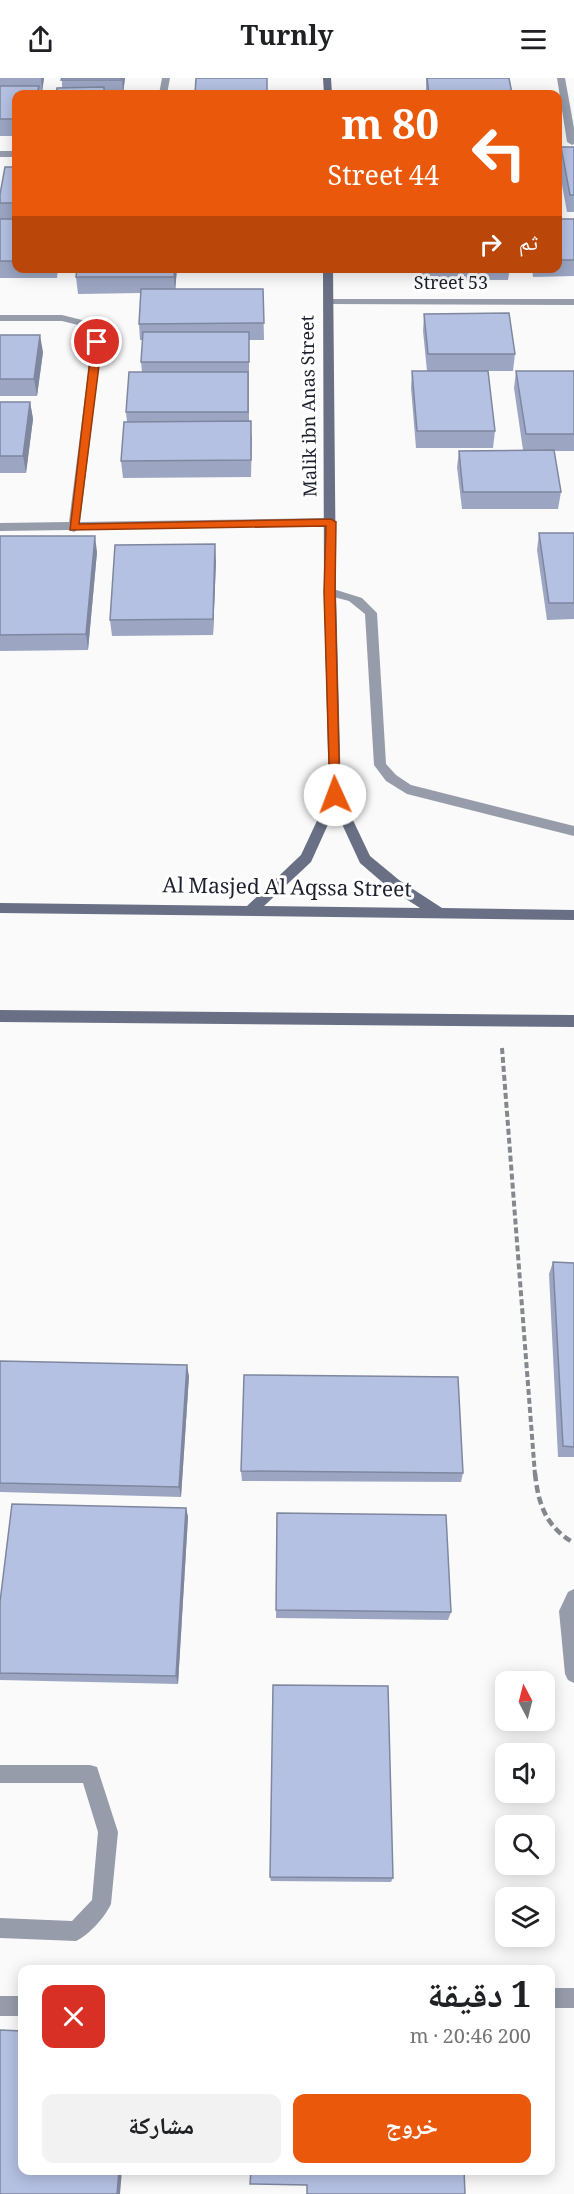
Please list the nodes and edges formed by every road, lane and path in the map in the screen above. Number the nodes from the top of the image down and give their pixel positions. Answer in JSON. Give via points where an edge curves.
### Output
{"nodes":[{"id":1,"x":561,"y":78,"type":"edge"},
{"id":2,"x":573,"y":142,"type":"edge"},
{"id":3,"x":328,"y":273,"type":"edge"},
{"id":4,"x":328,"y":301,"type":"junction"},
{"id":5,"x":574,"y":302,"type":"edge"},
{"id":6,"x":0,"y":318,"type":"edge"},
{"id":7,"x":331,"y":522,"type":"junction"},
{"id":8,"x":0,"y":527,"type":"edge"},
{"id":9,"x":74,"y":528,"type":"junction"},
{"id":10,"x":330,"y":592,"type":"junction"},
{"id":11,"x":335,"y":795,"type":"junction"},
{"id":12,"x":574,"y":831,"type":"edge"},
{"id":13,"x":0,"y":908,"type":"edge"},
{"id":14,"x":250,"y":911,"type":"junction"},
{"id":15,"x":439,"y":913,"type":"junction"},
{"id":16,"x":574,"y":915,"type":"edge"},
{"id":17,"x":0,"y":1016,"type":"edge"},
{"id":18,"x":500,"y":1021,"type":"junction"},
{"id":19,"x":574,"y":1021,"type":"edge"},
{"id":20,"x":574,"y":1543,"type":"edge"},
{"id":21,"x":574,"y":1598,"type":"edge"},
{"id":22,"x":574,"y":1674,"type":"edge"},
{"id":23,"x":0,"y":1774,"type":"edge"},
{"id":24,"x":0,"y":1929,"type":"edge"},
{"id":25,"x":555,"y":1998,"type":"edge"},
{"id":26,"x":574,"y":1998,"type":"edge"},
{"id":27,"x":0,"y":2006,"type":"edge"},
{"id":28,"x":18,"y":2006,"type":"edge"}],
"edges":[{"from":1,"to":2,"type":"street"},
{"from":3,"to":4,"type":"street","name":"Malik ibn Anas Street"},
{"from":4,"to":5,"type":"street","name":"Street 53"},
{"from":4,"to":7,"type":"street","name":"Malik ibn Anas Street"},
{"from":6,"to":9,"type":"street","via":[[62,318],[90,325],[97,342]]},
{"from":7,"to":9,"type":"street"},
{"from":7,"to":10,"type":"street","name":"Malik ibn Anas Street"},
{"from":8,"to":9,"type":"street"},
{"from":10,"to":11,"type":"street","name":"Malik ibn Anas Street"},
{"from":10,"to":12,"type":"street","via":[[356,598],[371,614],[380,765],[391,778],[407,789]]},
{"from":11,"to":14,"type":"street","name":"Malik ibn Anas Street","via":[[306,858]]},
{"from":11,"to":15,"type":"street","name":"Malik ibn Anas Street","via":[[365,859],[394,884]]},
{"from":13,"to":14,"type":"street","name":"Al Masjed Al Aqssa Street"},
{"from":14,"to":15,"type":"street","name":"Al Masjed Al Aqssa Street"},
{"from":15,"to":16,"type":"street","name":"Al Masjed Al Aqssa Street"},
{"from":17,"to":18,"type":"street"},
{"from":18,"to":19,"type":"street"},
{"from":18,"to":20,"type":"path","via":[[536,1485],[542,1512],[556,1533]]},
{"from":21,"to":22,"type":"street","via":[[568,1611]]},
{"from":23,"to":24,"type":"street","via":[[90,1773],[108,1832],[101,1904],[76,1931]]},
{"from":25,"to":26,"type":"street"},
{"from":27,"to":28,"type":"street"}]}
